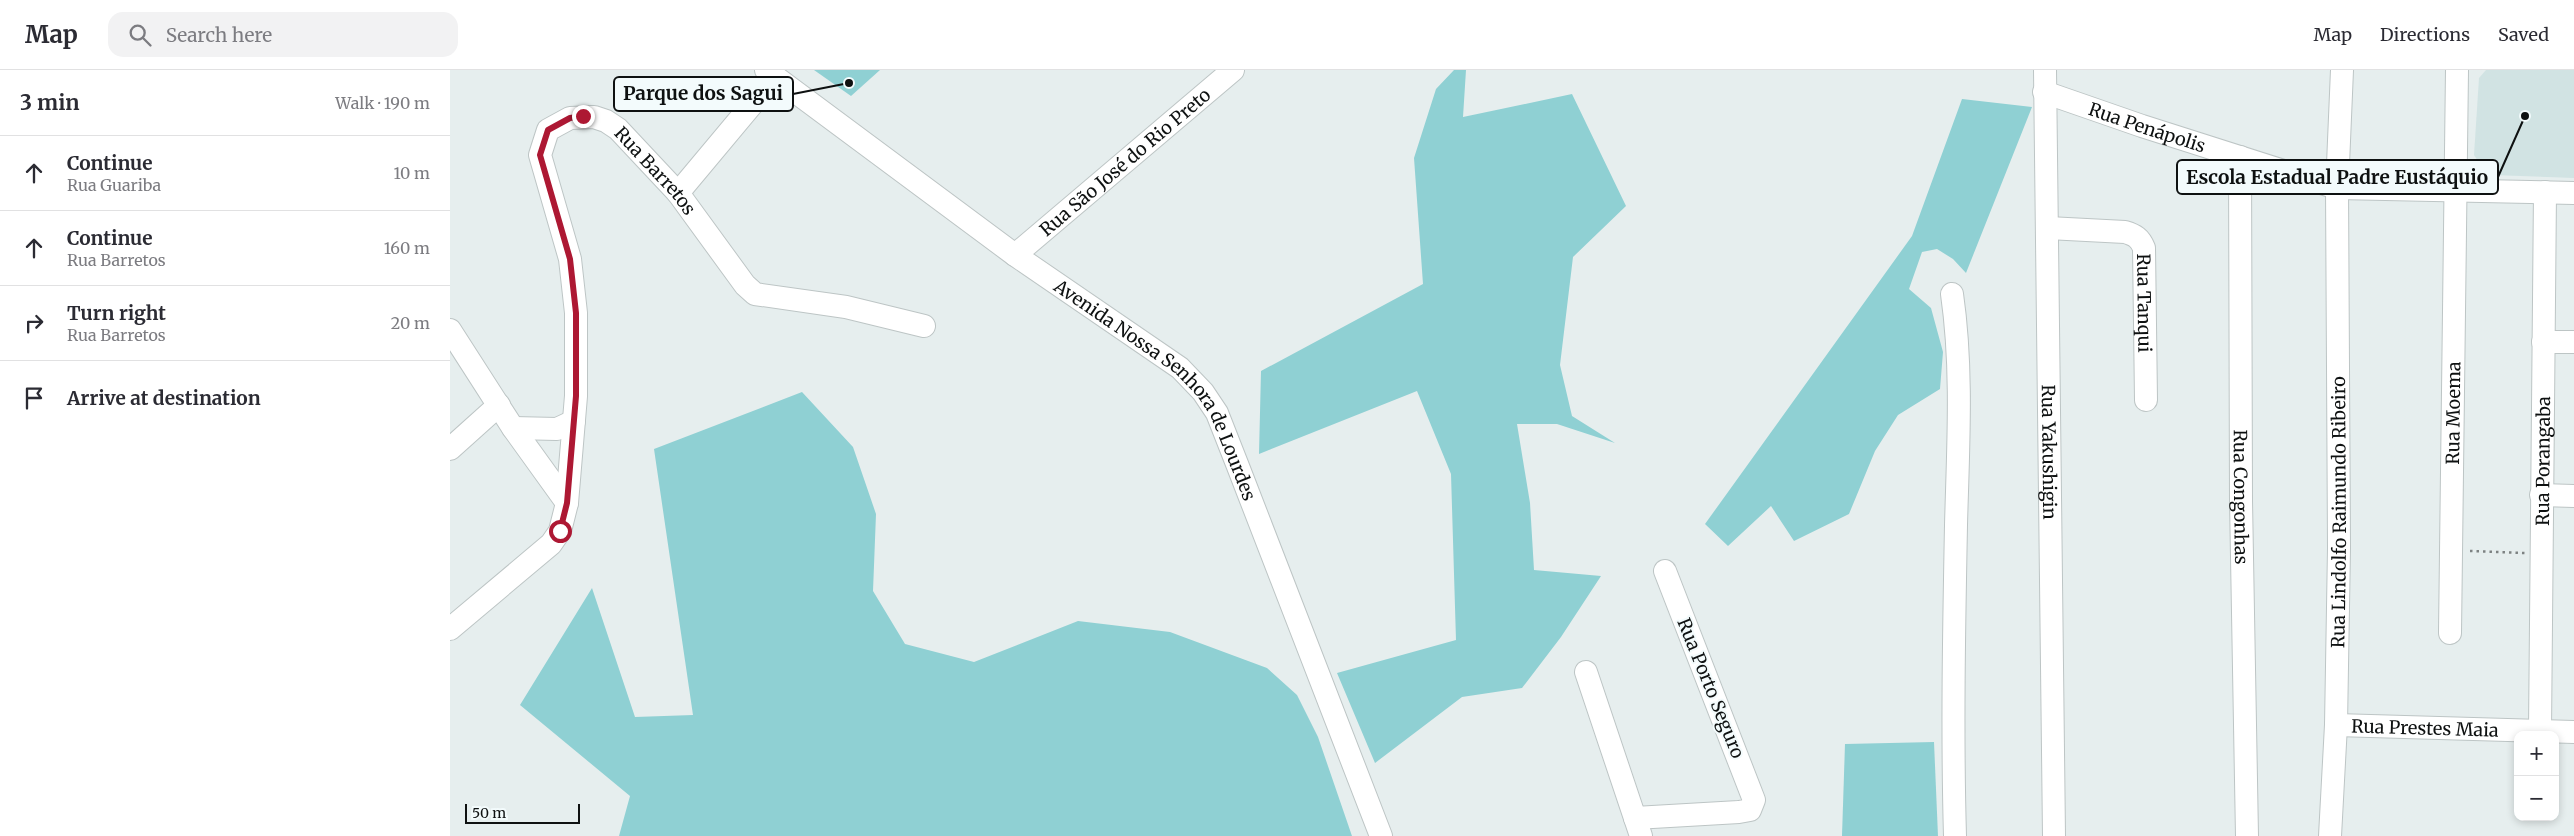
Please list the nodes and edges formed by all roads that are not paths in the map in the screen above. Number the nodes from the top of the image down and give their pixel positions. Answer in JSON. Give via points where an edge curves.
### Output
{"nodes":[{"id":1,"x":1233,"y":70,"type":"edge"},
{"id":2,"x":2342,"y":70,"type":"edge"},
{"id":3,"x":2457,"y":70,"type":"edge"},
{"id":4,"x":771,"y":73,"type":"edge"},
{"id":5,"x":2044,"y":81,"type":"edge"},
{"id":6,"x":2240,"y":157,"type":"junction"},
{"id":7,"x":2336,"y":188,"type":"junction"},
{"id":8,"x":2454,"y":192,"type":"junction"},
{"id":9,"x":2545,"y":192,"type":"junction"},
{"id":10,"x":678,"y":193,"type":"junction"},
{"id":11,"x":2574,"y":193,"type":"edge"},
{"id":12,"x":2048,"y":228,"type":"junction"},
{"id":13,"x":1015,"y":255,"type":"junction"},
{"id":14,"x":1952,"y":294,"type":"dead end"},
{"id":15,"x":924,"y":326,"type":"dead end"},
{"id":16,"x":450,"y":330,"type":"edge"},
{"id":17,"x":2543,"y":342,"type":"junction"},
{"id":18,"x":2574,"y":342,"type":"edge"},
{"id":19,"x":2146,"y":400,"type":"dead end"},
{"id":20,"x":499,"y":405,"type":"junction"},
{"id":21,"x":574,"y":421,"type":"junction"},
{"id":22,"x":513,"y":428,"type":"junction"},
{"id":23,"x":450,"y":449,"type":"edge"},
{"id":24,"x":2542,"y":496,"type":"junction"},
{"id":25,"x":2574,"y":496,"type":"edge"},
{"id":26,"x":567,"y":503,"type":"junction"},
{"id":27,"x":1664,"y":571,"type":"dead end"},
{"id":28,"x":450,"y":629,"type":"edge"},
{"id":29,"x":2450,"y":633,"type":"dead end"},
{"id":30,"x":1586,"y":672,"type":"dead end"},
{"id":31,"x":2336,"y":725,"type":"junction"},
{"id":32,"x":2540,"y":731,"type":"joint"},
{"id":33,"x":2559,"y":732,"type":"edge"},
{"id":34,"x":2574,"y":732,"type":"edge"},
{"id":35,"x":1638,"y":827,"type":"edge"},
{"id":36,"x":1381,"y":836,"type":"edge"},
{"id":37,"x":1955,"y":836,"type":"edge"},
{"id":38,"x":2054,"y":836,"type":"edge"},
{"id":39,"x":2247,"y":836,"type":"edge"},
{"id":40,"x":2330,"y":836,"type":"edge"}],
"edges":[{"from":1,"to":13,"type":"street","name":"Rua São José do Rio Preto"},
{"from":2,"to":7,"type":"street","name":"Rua Lindolfo Raimundo Ribeiro"},
{"from":3,"to":8,"type":"street","name":"Rua Moema"},
{"from":4,"to":10,"type":"street"},
{"from":4,"to":13,"type":"street","name":"Avenida Nossa Senhora de Lourdes"},
{"from":5,"to":6,"type":"street","name":"Rua Penápolis","via":[[2142,126]]},
{"from":5,"to":12,"type":"street","name":"Rua Yakushigin"},
{"from":6,"to":7,"type":"street","name":"Rua Penápolis"},
{"from":6,"to":39,"type":"street","name":"Rua Congonhas","via":[[2241,501]]},
{"from":7,"to":8,"type":"street","name":"Rua Penápolis"},
{"from":7,"to":31,"type":"street","name":"Rua Lindolfo Raimundo Ribeiro","via":[[2340,548]]},
{"from":8,"to":9,"type":"street","name":"Rua Penápolis"},
{"from":8,"to":29,"type":"street","name":"Rua Moema"},
{"from":9,"to":11,"type":"street","name":"Rua Penápolis"},
{"from":9,"to":17,"type":"street","name":"Rua Porangaba"},
{"from":10,"to":15,"type":"street","name":"Rua Barretos","via":[[755,294],[846,307]]},
{"from":10,"to":21,"type":"street","name":"Rua Barretos","via":[[618,129],[606,121],[583,116],[570,118],[548,130],[540,155],[570,259],[574,290]]},
{"from":12,"to":19,"type":"street","name":"Rua Tanqui","via":[[2126,232],[2141,241],[2144,248]]},
{"from":12,"to":38,"type":"street","name":"Rua Yakushigin"},
{"from":13,"to":36,"type":"street","name":"Avenida Nossa Senhora de Lourdes","via":[[1180,368],[1203,392],[1217,413]]},
{"from":14,"to":37,"type":"street","via":[[1956,321],[1958,417],[1952,717]]},
{"from":16,"to":20,"type":"street"},
{"from":17,"to":18,"type":"street"},
{"from":17,"to":24,"type":"street","name":"Rua Porangaba"},
{"from":20,"to":22,"type":"street"},
{"from":20,"to":23,"type":"street"},
{"from":21,"to":22,"type":"street","via":[[557,429]]},
{"from":21,"to":26,"type":"street","name":"Rua Barretos"},
{"from":22,"to":26,"type":"street"},
{"from":24,"to":25,"type":"street"},
{"from":24,"to":32,"type":"street","name":"Rua Porangaba"},
{"from":26,"to":28,"type":"street","name":"Rua Barretos","via":[[560,531],[550,544]]},
{"from":27,"to":35,"type":"street","name":"Rua Porto Seguro","via":[[1752,793],[1752,806],[1750,810]]},
{"from":30,"to":35,"type":"street"},
{"from":31,"to":32,"type":"street","name":"Rua Prestes Maia"},
{"from":31,"to":40,"type":"street","name":"Rua Lindolfo Raimundo Ribeiro"},
{"from":33,"to":34,"type":"street","name":"Rua Prestes Maia"}]}
